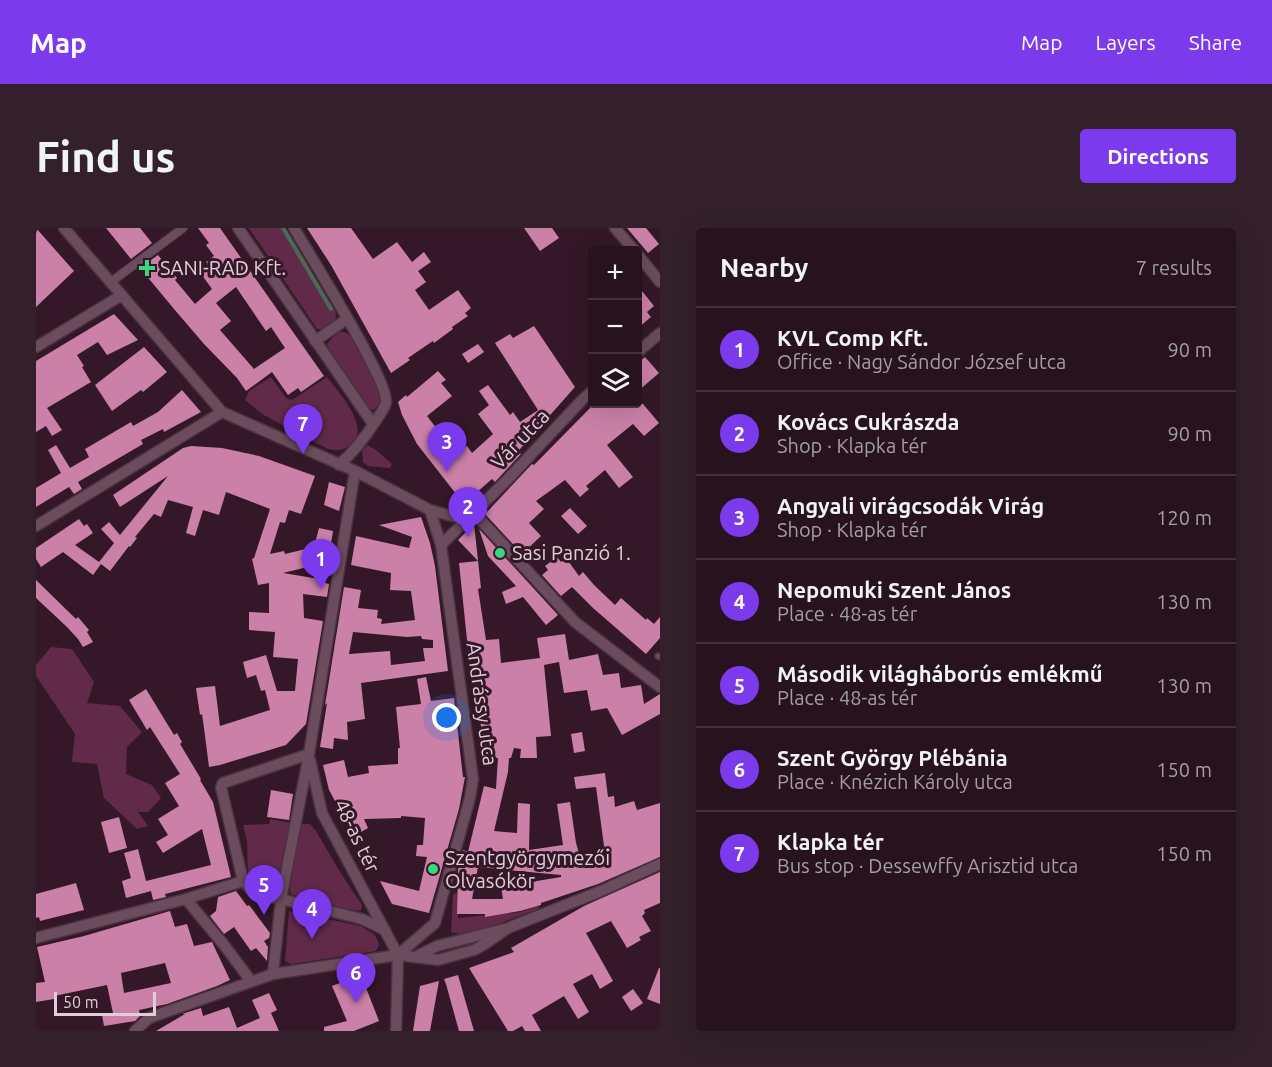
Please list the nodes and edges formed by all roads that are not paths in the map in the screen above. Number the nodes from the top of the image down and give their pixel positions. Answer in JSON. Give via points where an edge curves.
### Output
{"nodes":[{"id":1,"x":64,"y":228,"type":"edge"},
{"id":2,"x":183,"y":228,"type":"edge"},
{"id":3,"x":238,"y":228,"type":"edge"},
{"id":4,"x":294,"y":228,"type":"edge"},
{"id":5,"x":615,"y":228,"type":"edge"},
{"id":6,"x":631,"y":246,"type":"edge"},
{"id":7,"x":642,"y":260,"type":"edge"},
{"id":8,"x":111,"y":282,"type":"junction"},
{"id":9,"x":660,"y":282,"type":"edge"},
{"id":10,"x":122,"y":295,"type":"junction"},
{"id":11,"x":347,"y":319,"type":"junction"},
{"id":12,"x":659,"y":335,"type":"edge"},
{"id":13,"x":315,"y":341,"type":"junction"},
{"id":14,"x":36,"y":347,"type":"edge"},
{"id":15,"x":642,"y":349,"type":"edge"},
{"id":16,"x":588,"y":395,"type":"edge"},
{"id":17,"x":222,"y":412,"type":"junction"},
{"id":18,"x":373,"y":424,"type":"junction"},
{"id":19,"x":339,"y":465,"type":"junction"},
{"id":20,"x":355,"y":471,"type":"junction"},
{"id":21,"x":430,"y":510,"type":"junction"},
{"id":22,"x":469,"y":516,"type":"junction"},
{"id":23,"x":36,"y":526,"type":"edge"},
{"id":24,"x":441,"y":545,"type":"junction"},
{"id":25,"x":660,"y":687,"type":"edge"},
{"id":26,"x":309,"y":754,"type":"junction"},
{"id":27,"x":660,"y":864,"type":"edge"},
{"id":28,"x":243,"y":881,"type":"junction"},
{"id":29,"x":186,"y":899,"type":"junction"},
{"id":30,"x":281,"y":899,"type":"junction"},
{"id":31,"x":385,"y":930,"type":"junction"},
{"id":32,"x":36,"y":938,"type":"edge"},
{"id":33,"x":398,"y":955,"type":"junction"},
{"id":34,"x":273,"y":974,"type":"junction"},
{"id":35,"x":251,"y":981,"type":"junction"},
{"id":36,"x":135,"y":1031,"type":"edge"},
{"id":37,"x":396,"y":1031,"type":"edge"}],
"edges":[{"from":1,"to":8,"type":"street"},
{"from":2,"to":8,"type":"street"},
{"from":3,"to":13,"type":"street"},
{"from":4,"to":11,"type":"street"},
{"from":5,"to":6,"type":"street"},
{"from":7,"to":9,"type":"street"},
{"from":8,"to":10,"type":"street"},
{"from":10,"to":14,"type":"street"},
{"from":10,"to":17,"type":"street"},
{"from":11,"to":13,"type":"street"},
{"from":11,"to":18,"type":"street","via":[[384,391],[386,402]]},
{"from":12,"to":15,"type":"street"},
{"from":13,"to":18,"type":"street"},
{"from":16,"to":22,"type":"street","name":"Vár utca"},
{"from":17,"to":19,"type":"street"},
{"from":17,"to":23,"type":"street"},
{"from":18,"to":19,"type":"street","via":[[360,445]]},
{"from":19,"to":20,"type":"street"},
{"from":20,"to":21,"type":"street"},
{"from":20,"to":26,"type":"street"},
{"from":21,"to":22,"type":"street"},
{"from":21,"to":24,"type":"street","name":"Andrássy utca"},
{"from":22,"to":24,"type":"street","name":"Vár utca"},
{"from":22,"to":25,"type":"street","via":[[575,622]]},
{"from":24,"to":33,"type":"street","name":"Andrássy utca","via":[[473,779],[435,923]]},
{"from":26,"to":28,"type":"street","via":[[223,783]]},
{"from":26,"to":30,"type":"street"},
{"from":26,"to":31,"type":"street","name":"48-as tér","via":[[322,813]]},
{"from":27,"to":33,"type":"street","via":[[508,928],[474,950],[438,960]]},
{"from":28,"to":29,"type":"street"},
{"from":28,"to":30,"type":"street","via":[[256,895]]},
{"from":29,"to":32,"type":"street"},
{"from":29,"to":35,"type":"street"},
{"from":30,"to":31,"type":"street","via":[[362,919]]},
{"from":30,"to":34,"type":"street"},
{"from":31,"to":33,"type":"street","name":"48-as tér"},
{"from":33,"to":34,"type":"street"},
{"from":33,"to":37,"type":"street"},
{"from":34,"to":35,"type":"street"},
{"from":35,"to":36,"type":"street","via":[[149,1018]]}]}
